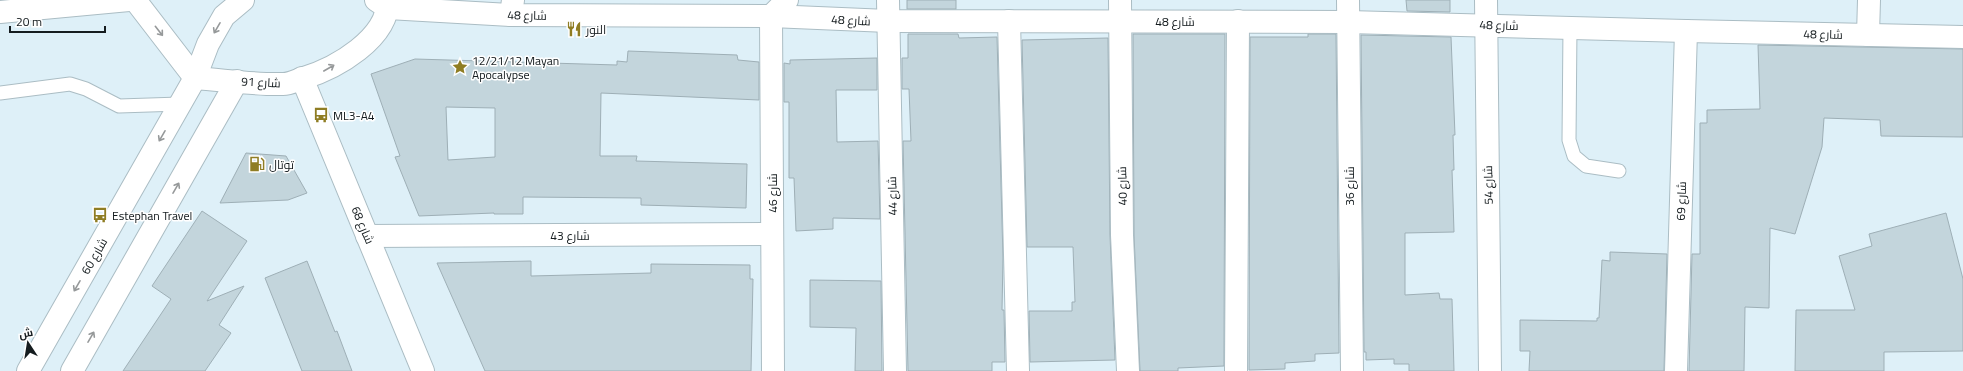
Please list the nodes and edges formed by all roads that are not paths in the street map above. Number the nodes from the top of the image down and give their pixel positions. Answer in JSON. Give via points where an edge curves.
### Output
{"nodes":[{"id":1,"x":129,"y":0,"type":"edge"},
{"id":2,"x":135,"y":0,"type":"edge"},
{"id":3,"x":243,"y":0,"type":"edge"},
{"id":4,"x":787,"y":0,"type":"edge"},
{"id":5,"x":888,"y":0,"type":"edge"},
{"id":6,"x":1348,"y":0,"type":"edge"},
{"id":7,"x":1486,"y":0,"type":"edge"},
{"id":8,"x":1869,"y":0,"type":"edge"},
{"id":9,"x":384,"y":2,"type":"edge"},
{"id":10,"x":512,"y":8,"type":"edge"},
{"id":11,"x":1120,"y":10,"type":"edge"},
{"id":12,"x":0,"y":12,"type":"edge"},
{"id":13,"x":771,"y":16,"type":"junction"},
{"id":14,"x":1009,"y":21,"type":"junction"},
{"id":15,"x":1238,"y":21,"type":"junction"},
{"id":16,"x":888,"y":22,"type":"junction"},
{"id":17,"x":1348,"y":22,"type":"junction"},
{"id":18,"x":1486,"y":24,"type":"junction"},
{"id":19,"x":1570,"y":28,"type":"junction"},
{"id":20,"x":1686,"y":31,"type":"junction"},
{"id":21,"x":1868,"y":35,"type":"junction"},
{"id":22,"x":1963,"y":36,"type":"edge"},
{"id":23,"x":195,"y":78,"type":"junction"},
{"id":24,"x":302,"y":78,"type":"junction"},
{"id":25,"x":237,"y":81,"type":"junction"},
{"id":26,"x":0,"y":93,"type":"edge"},
{"id":27,"x":180,"y":104,"type":"junction"},
{"id":28,"x":1619,"y":171,"type":"dead end"},
{"id":29,"x":772,"y":234,"type":"junction"},
{"id":30,"x":367,"y":236,"type":"junction"},
{"id":31,"x":28,"y":371,"type":"edge"},
{"id":32,"x":72,"y":371,"type":"edge"},
{"id":33,"x":423,"y":371,"type":"edge"},
{"id":34,"x":773,"y":371,"type":"edge"},
{"id":35,"x":895,"y":371,"type":"edge"},
{"id":36,"x":1018,"y":371,"type":"edge"},
{"id":37,"x":1128,"y":371,"type":"edge"},
{"id":38,"x":1236,"y":371,"type":"edge"},
{"id":39,"x":1352,"y":371,"type":"edge"},
{"id":40,"x":1490,"y":371,"type":"edge"},
{"id":41,"x":1676,"y":371,"type":"edge"}],
"edges":[{"from":1,"to":12,"type":"street"},
{"from":2,"to":23,"type":"street","one_way":true},
{"from":3,"to":23,"type":"street","name":"شارع 60","one_way":true,"via":[[224,16],[208,44]]},
{"from":4,"to":13,"type":"street"},
{"from":5,"to":16,"type":"street","name":"شارع 44"},
{"from":6,"to":17,"type":"street","name":"شارع 36"},
{"from":7,"to":18,"type":"street","name":"شارع 54"},
{"from":8,"to":21,"type":"street"},
{"from":9,"to":10,"type":"street","name":"شارع 48"},
{"from":24,"to":9,"type":"street","name":"شارع 91","one_way":true,"via":[[322,72],[356,52],[376,32]]},
{"from":10,"to":13,"type":"street","name":"شارع 48"},
{"from":11,"to":14,"type":"street","name":"شارع 48"},
{"from":11,"to":15,"type":"street","name":"شارع 48"},
{"from":11,"to":37,"type":"street","name":"شارع 40","via":[[1122,235]]},
{"from":13,"to":16,"type":"street","name":"شارع 48"},
{"from":13,"to":29,"type":"street","name":"شارع 46"},
{"from":14,"to":16,"type":"street","name":"شارع 48"},
{"from":14,"to":36,"type":"street"},
{"from":15,"to":17,"type":"street","name":"شارع 48"},
{"from":15,"to":38,"type":"street"},
{"from":16,"to":35,"type":"street","name":"شارع 44"},
{"from":17,"to":18,"type":"street","name":"شارع 48"},
{"from":17,"to":39,"type":"street","name":"شارع 36"},
{"from":18,"to":19,"type":"street","name":"شارع 48"},
{"from":18,"to":40,"type":"street","name":"شارع 54"},
{"from":19,"to":20,"type":"street","name":"شارع 48"},
{"from":19,"to":28,"type":"lane","via":[[1569,140],[1574,156],[1586,166]]},
{"from":20,"to":21,"type":"street","name":"شارع 48"},
{"from":20,"to":41,"type":"street","name":"شارع 69"},
{"from":21,"to":22,"type":"street","name":"شارع 48"},
{"from":23,"to":25,"type":"street","name":"شارع 91"},
{"from":23,"to":27,"type":"street","name":"شارع 60"},
{"from":24,"to":25,"type":"street","name":"شارع 91","via":[[285,84]]},
{"from":24,"to":30,"type":"street","name":"شارع 68"},
{"from":32,"to":25,"type":"street","one_way":true},
{"from":26,"to":27,"type":"lane","via":[[70,84],[119,106]]},
{"from":27,"to":31,"type":"street","name":"شارع 60","one_way":true},
{"from":29,"to":30,"type":"street","name":"شارع 43"},
{"from":29,"to":34,"type":"street","name":"شارع 46"},
{"from":30,"to":33,"type":"street","name":"شارع 68"}]}
